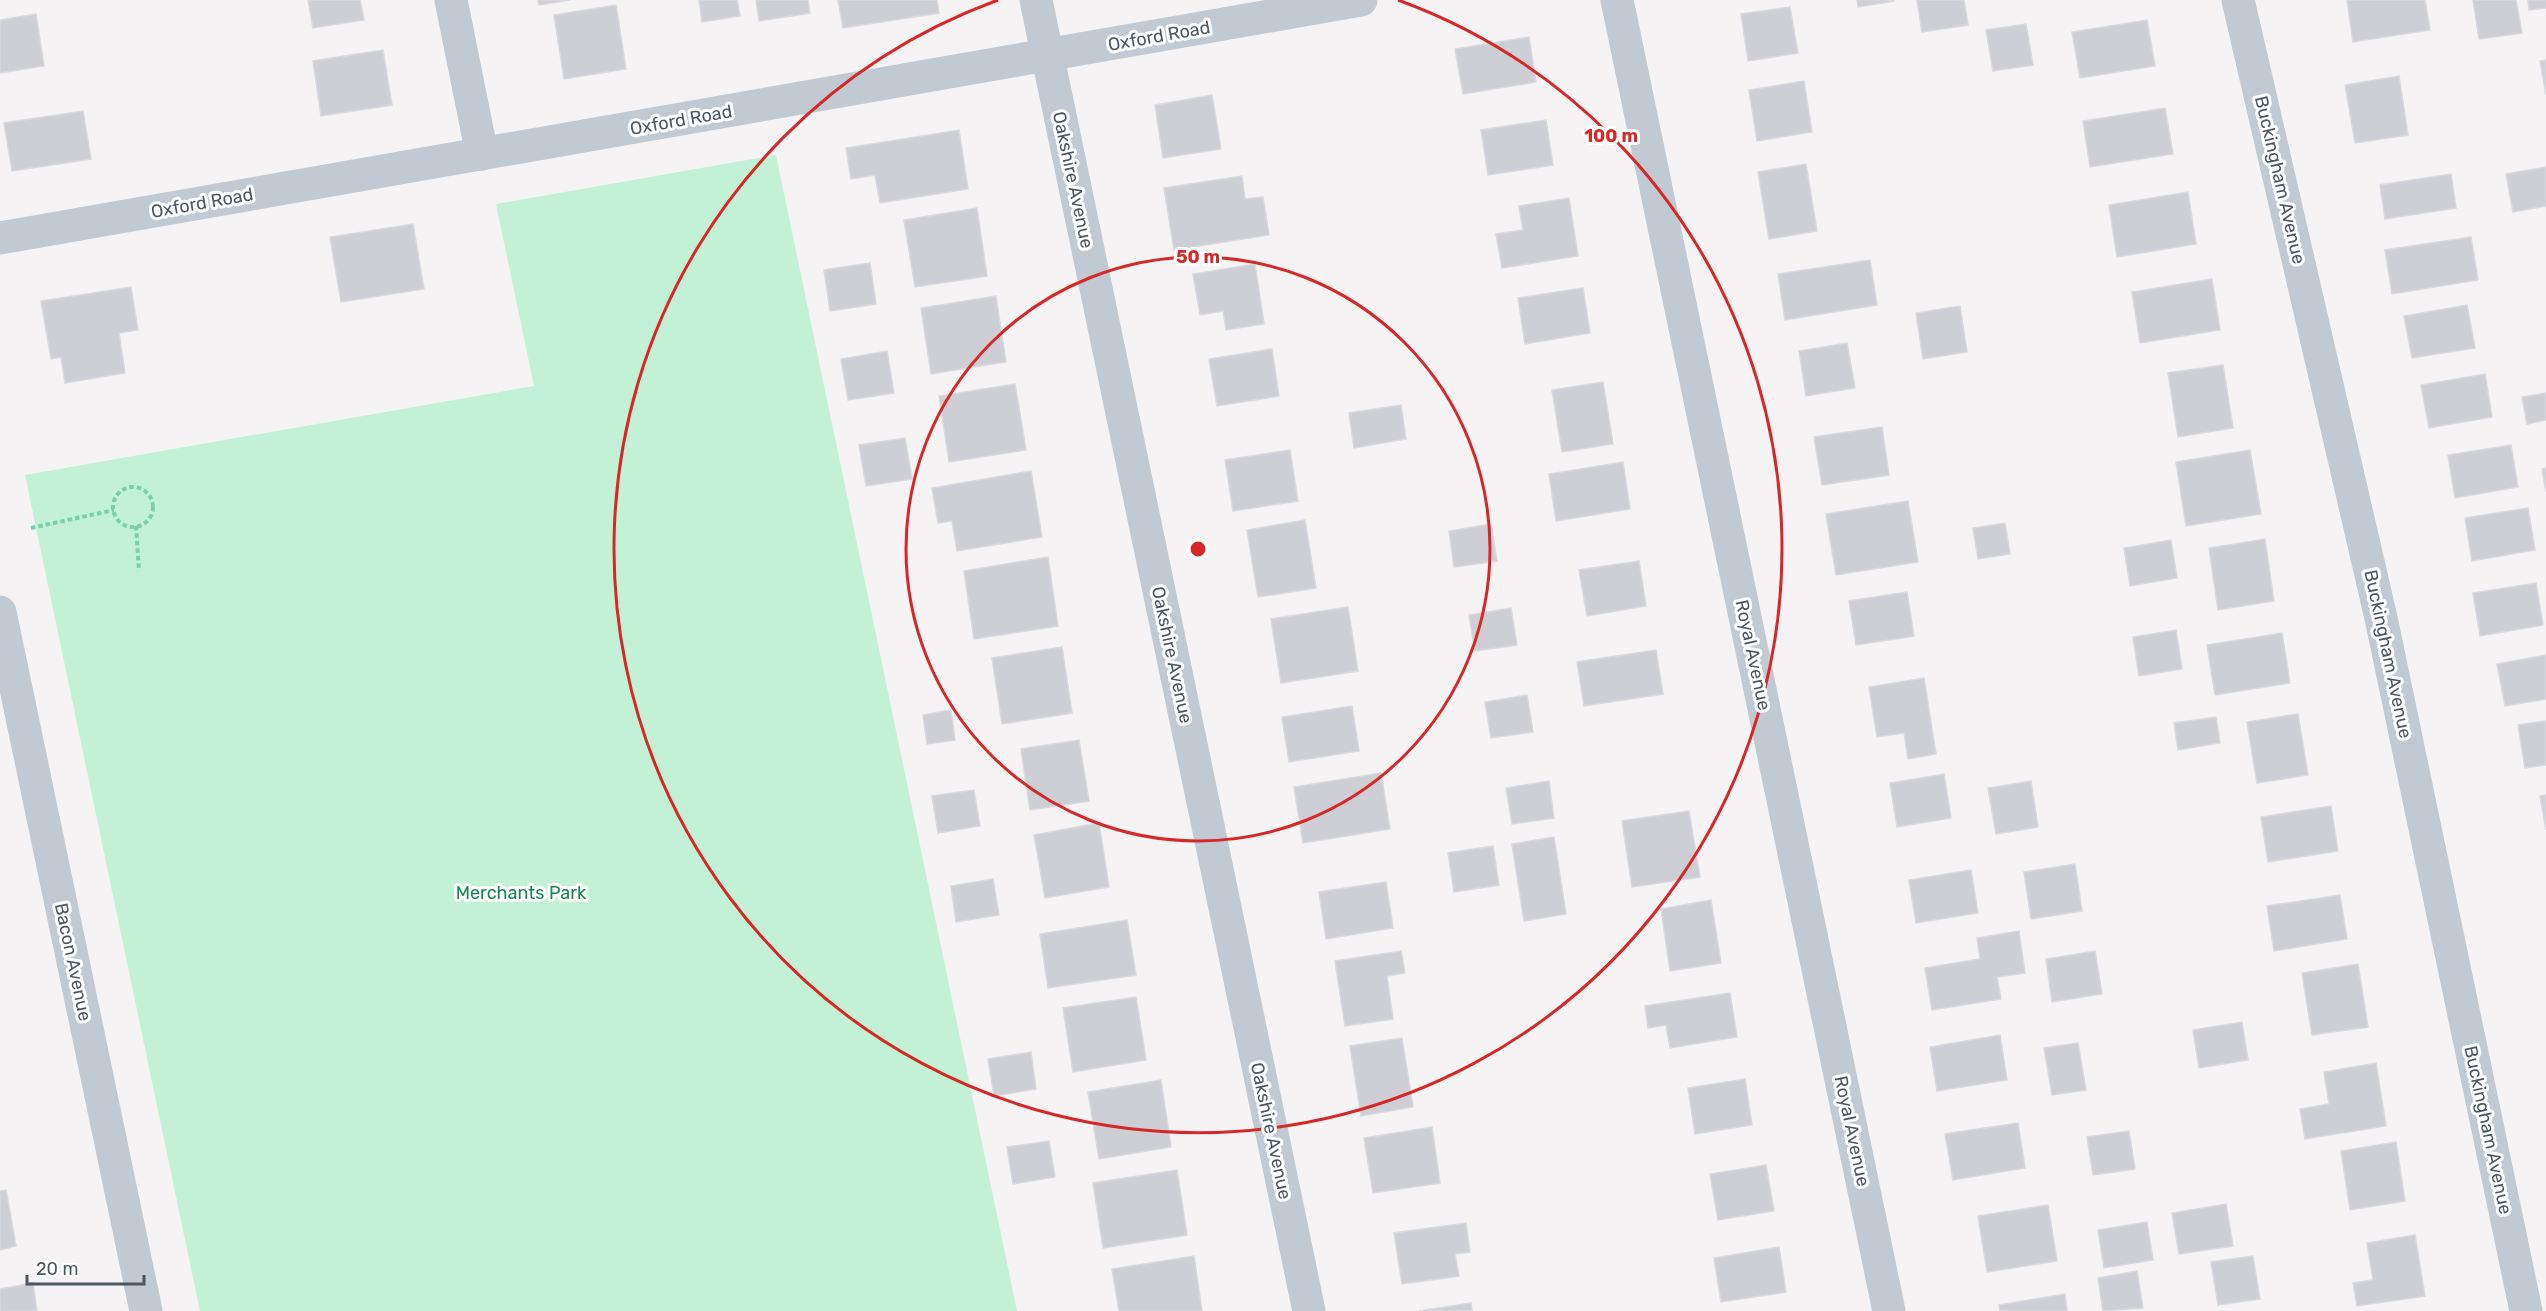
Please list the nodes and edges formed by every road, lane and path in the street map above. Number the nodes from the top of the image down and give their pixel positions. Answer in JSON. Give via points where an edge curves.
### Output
{"nodes":[{"id":1,"x":450,"y":0,"type":"edge"},
{"id":2,"x":1036,"y":0,"type":"edge"},
{"id":3,"x":1361,"y":0,"type":"edge"},
{"id":4,"x":1617,"y":0,"type":"edge"},
{"id":5,"x":2238,"y":0,"type":"edge"},
{"id":6,"x":1046,"y":55,"type":"junction"},
{"id":7,"x":482,"y":154,"type":"junction"},
{"id":8,"x":0,"y":238,"type":"edge"},
{"id":9,"x":114,"y":510,"type":"junction"},
{"id":10,"x":136,"y":526,"type":"junction"},
{"id":11,"x":31,"y":528,"type":"dead end"},
{"id":12,"x":139,"y":571,"type":"dead end"},
{"id":13,"x":0,"y":612,"type":"edge"},
{"id":14,"x":146,"y":1311,"type":"edge"},
{"id":15,"x":1309,"y":1311,"type":"edge"},
{"id":16,"x":1889,"y":1311,"type":"edge"},
{"id":17,"x":2526,"y":1311,"type":"edge"}],
"edges":[{"from":1,"to":7,"type":"street"},
{"from":2,"to":6,"type":"street","name":"Oakshire Avenue"},
{"from":3,"to":6,"type":"street","name":"Oxford Road"},
{"from":4,"to":16,"type":"street","name":"Royal Avenue"},
{"from":5,"to":17,"type":"street","name":"Buckingham Avenue","via":[[2378,606]]},
{"from":6,"to":7,"type":"street","name":"Oxford Road"},
{"from":6,"to":15,"type":"street","name":"Oakshire Avenue"},
{"from":7,"to":8,"type":"street","name":"Oxford Road"},
{"from":9,"to":10,"type":"path","via":[[116,518],[129,527]]},
{"from":9,"to":10,"type":"path","via":[[113,502],[122,489],[136,486],[150,496],[153,511],[143,524]]},
{"from":9,"to":11,"type":"path"},
{"from":10,"to":12,"type":"path"},
{"from":13,"to":14,"type":"street","name":"Bacon Avenue"}]}
